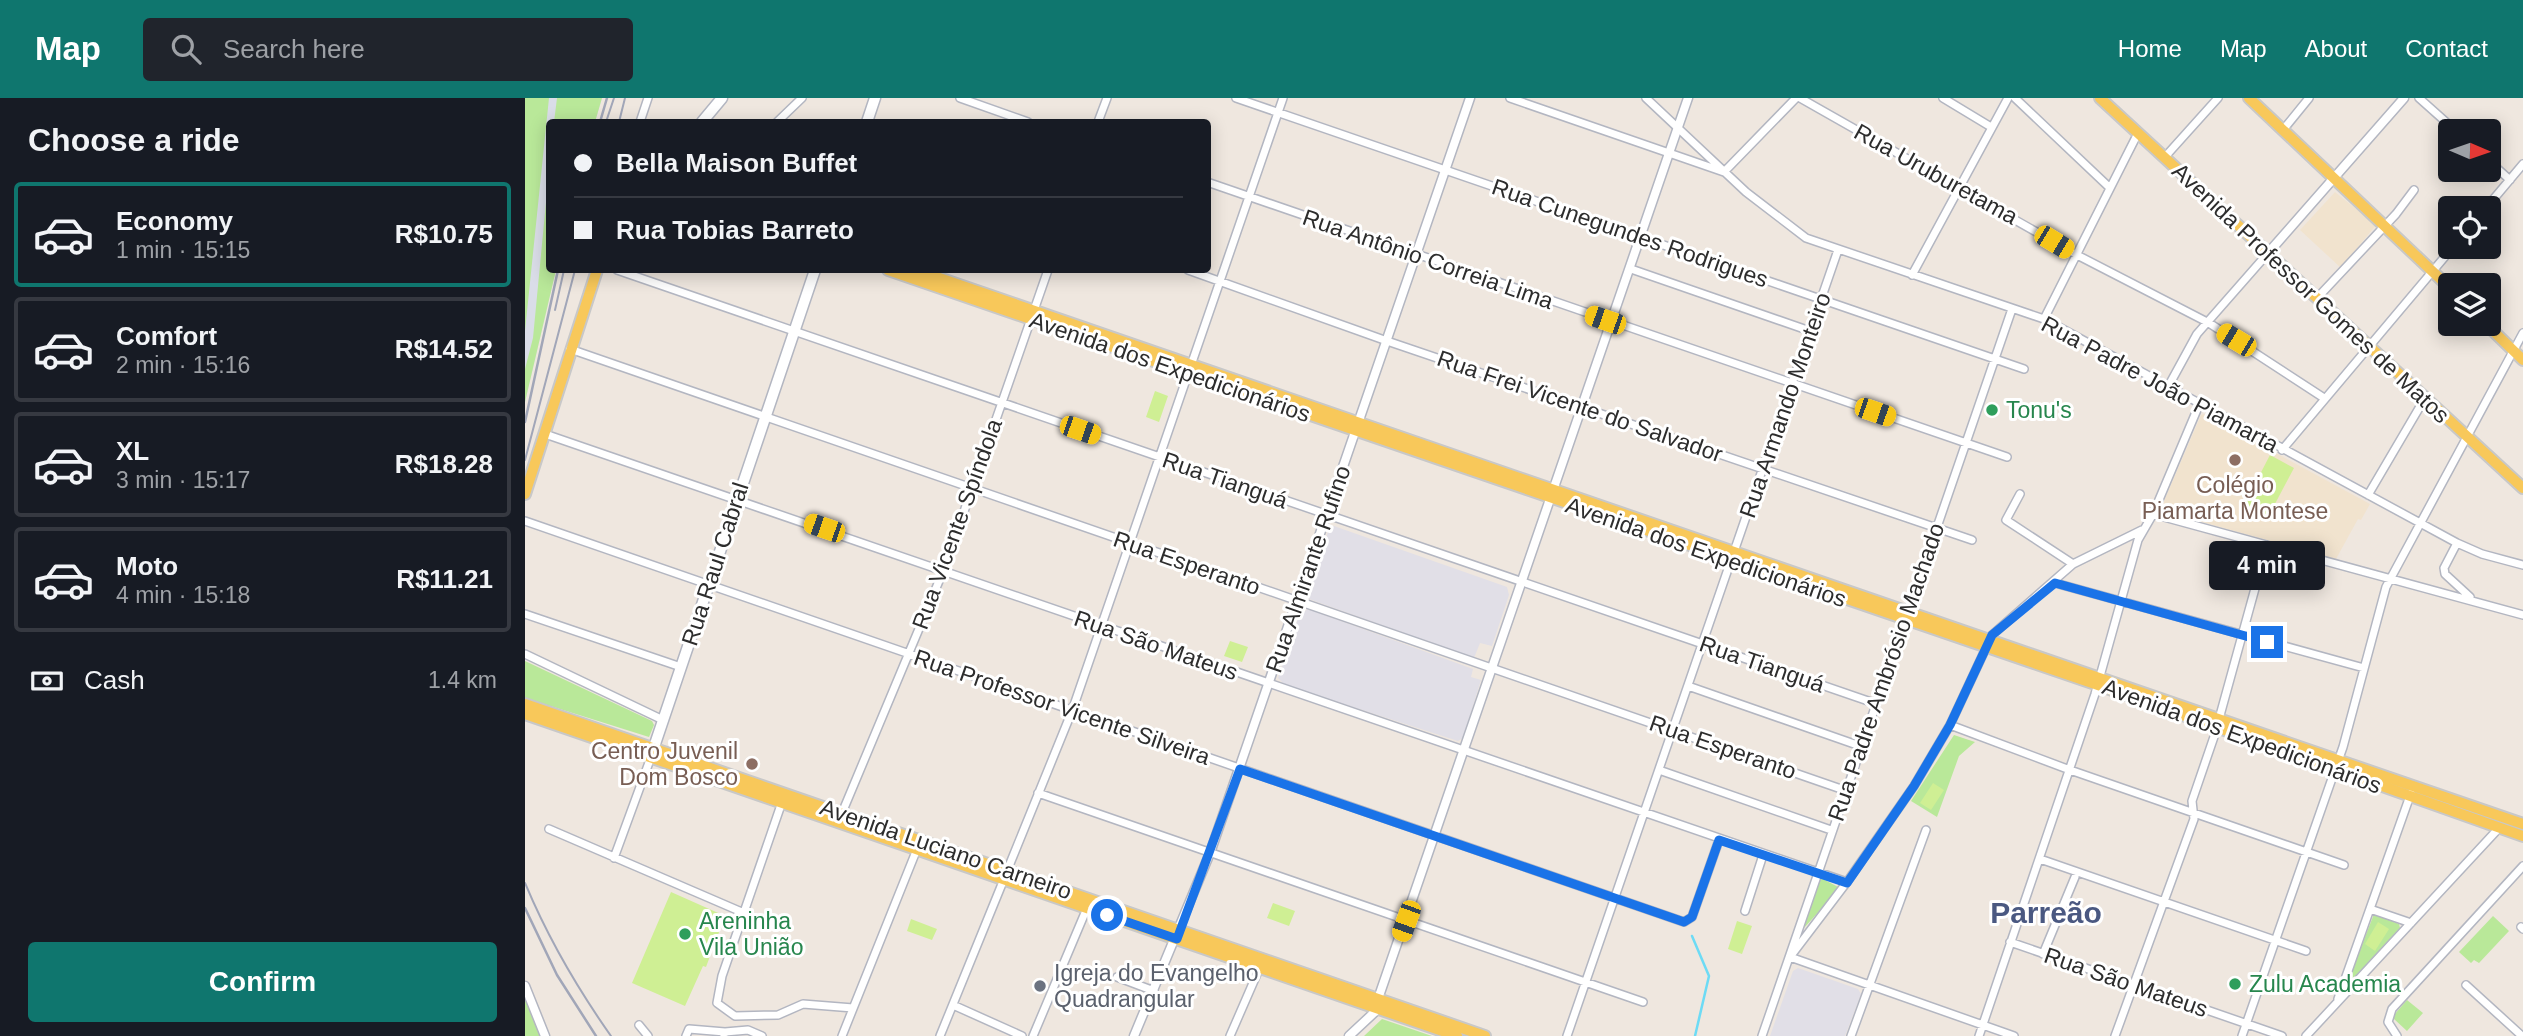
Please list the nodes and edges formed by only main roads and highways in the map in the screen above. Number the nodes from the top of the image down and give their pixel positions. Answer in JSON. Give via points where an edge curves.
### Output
{"nodes":[{"id":1,"x":722,"y":98,"type":"edge"},
{"id":2,"x":875,"y":98,"type":"edge"},
{"id":3,"x":2100,"y":98,"type":"edge"},
{"id":4,"x":2249,"y":98,"type":"edge"},
{"id":5,"x":704,"y":119,"type":"edge"},
{"id":6,"x":867,"y":119,"type":"edge"},
{"id":7,"x":596,"y":273,"type":"edge"},
{"id":8,"x":814,"y":273,"type":"edge"},
{"id":9,"x":898,"y":273,"type":"edge"},
{"id":10,"x":924,"y":273,"type":"edge"},
{"id":11,"x":2438,"y":276,"type":"edge"},
{"id":12,"x":1032,"y":315,"type":"junction"},
{"id":13,"x":2498,"y":336,"type":"edge"},
{"id":14,"x":2523,"y":360,"type":"edge"},
{"id":15,"x":2523,"y":488,"type":"edge"},
{"id":16,"x":525,"y":495,"type":"edge"},
{"id":17,"x":527,"y":709,"type":"edge"},
{"id":18,"x":652,"y":752,"type":"junction"},
{"id":19,"x":2411,"y":791,"type":"junction"},
{"id":20,"x":2523,"y":824,"type":"edge"},
{"id":21,"x":2523,"y":836,"type":"edge"},
{"id":22,"x":1005,"y":875,"type":"junction"},
{"id":23,"x":1178,"y":935,"type":"junction"},
{"id":24,"x":1309,"y":980,"type":"junction"},
{"id":25,"x":1378,"y":1004,"type":"junction"},
{"id":26,"x":1457,"y":1036,"type":"edge"},
{"id":27,"x":1485,"y":1036,"type":"edge"}],
"edges":[{"from":1,"to":5,"type":"main road"},
{"from":2,"to":6,"type":"main road"},
{"from":3,"to":15,"type":"main road","name":"Avenida Professor Gomes de Matos"},
{"from":4,"to":11,"type":"main road"},
{"from":7,"to":16,"type":"main road"},
{"from":8,"to":18,"type":"main road","name":"Rua Raul Cabral"},
{"from":9,"to":12,"type":"main road","name":"Avenida dos Expedicionários"},
{"from":10,"to":12,"type":"main road","name":"Avenida dos Expedicionários"},
{"from":12,"to":19,"type":"main road","name":"Avenida dos Expedicionários"},
{"from":13,"to":14,"type":"main road"},
{"from":17,"to":18,"type":"main road","name":"Avenida Luciano Carneiro"},
{"from":18,"to":22,"type":"main road","name":"Avenida Luciano Carneiro","via":[[842,813]]},
{"from":18,"to":22,"type":"main road","name":"Avenida Luciano Carneiro","via":[[782,802]]},
{"from":19,"to":20,"type":"main road","name":"Avenida dos Expedicionários"},
{"from":19,"to":21,"type":"main road","name":"Avenida dos Expedicionários"},
{"from":22,"to":23,"type":"main road","name":"Avenida Luciano Carneiro"},
{"from":22,"to":23,"type":"main road","name":"Avenida Luciano Carneiro","via":[[1087,908]]},
{"from":23,"to":24,"type":"main road","name":"Avenida Luciano Carneiro"},
{"from":23,"to":24,"type":"main road","name":"Avenida Luciano Carneiro","via":[[1260,967]]},
{"from":24,"to":25,"type":"main road","name":"Avenida Luciano Carneiro"},
{"from":25,"to":26,"type":"main road","name":"Avenida Luciano Carneiro"},
{"from":25,"to":27,"type":"main road","name":"Avenida Luciano Carneiro"}]}
